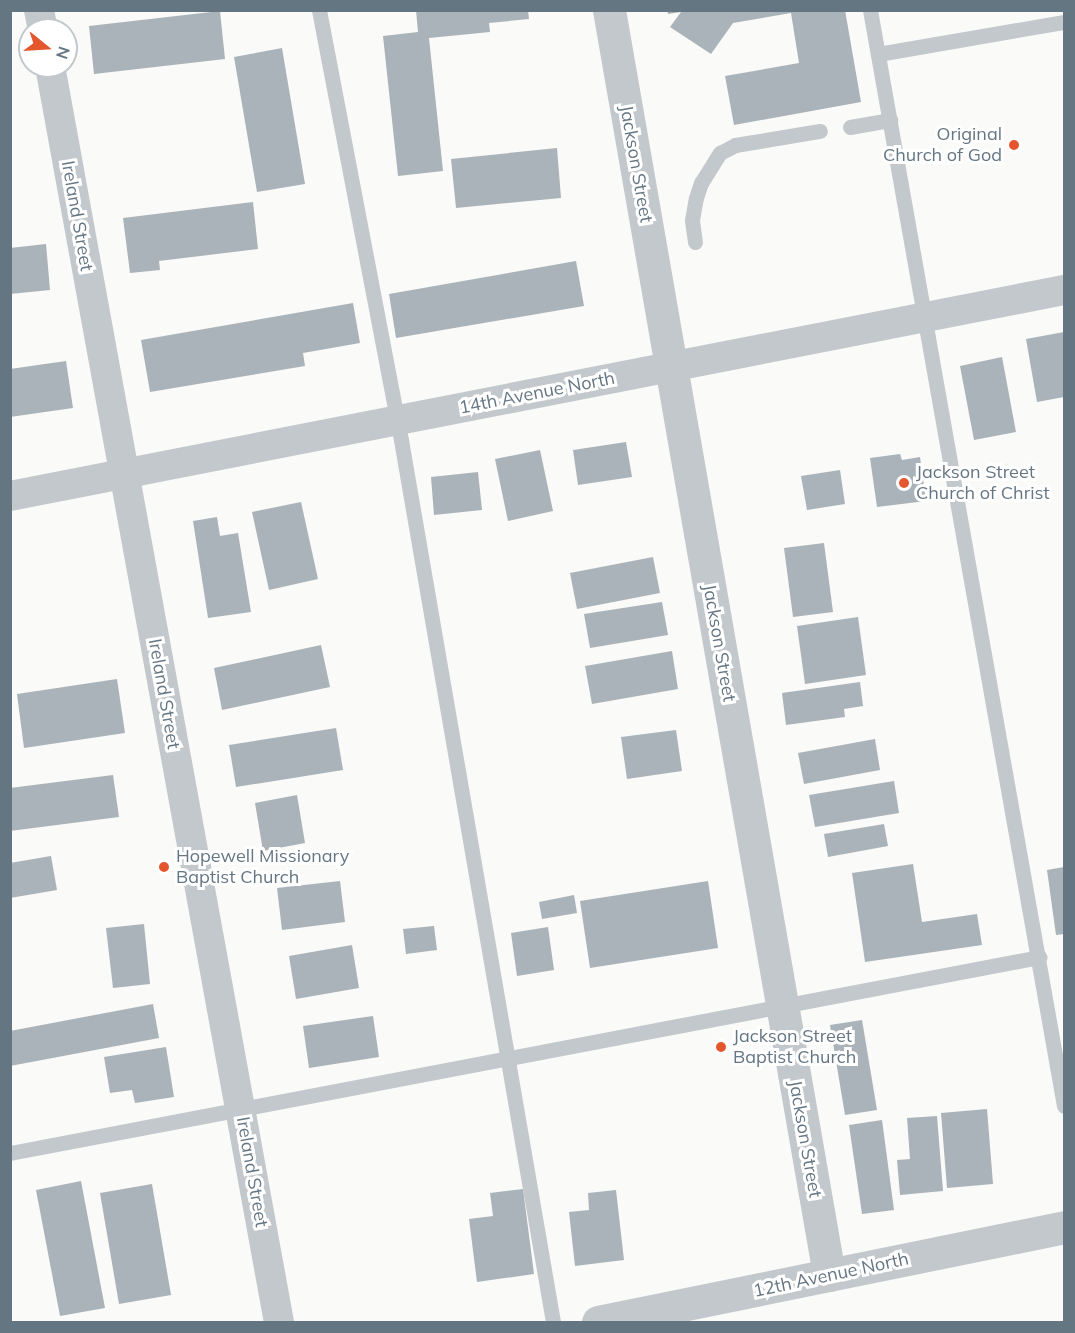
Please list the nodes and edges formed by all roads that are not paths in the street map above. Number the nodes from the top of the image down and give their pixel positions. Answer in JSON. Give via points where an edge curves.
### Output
{"nodes":[{"id":1,"x":320,"y":10,"type":"edge"},
{"id":2,"x":609,"y":10,"type":"edge"},
{"id":3,"x":870,"y":10,"type":"edge"},
{"id":4,"x":1065,"y":22,"type":"edge"},
{"id":5,"x":878,"y":54,"type":"junction"},
{"id":6,"x":52,"y":78,"type":"edge"},
{"id":7,"x":890,"y":120,"type":"junction"},
{"id":8,"x":850,"y":127,"type":"dead end"},
{"id":9,"x":820,"y":131,"type":"dead end"},
{"id":10,"x":695,"y":242,"type":"dead end"},
{"id":11,"x":1065,"y":290,"type":"edge"},
{"id":12,"x":925,"y":318,"type":"junction"},
{"id":13,"x":671,"y":367,"type":"junction"},
{"id":14,"x":397,"y":420,"type":"junction"},
{"id":15,"x":124,"y":474,"type":"junction"},
{"id":16,"x":10,"y":496,"type":"edge"},
{"id":17,"x":1039,"y":957,"type":"junction"},
{"id":18,"x":782,"y":1007,"type":"junction"},
{"id":19,"x":509,"y":1058,"type":"junction"},
{"id":20,"x":1065,"y":1106,"type":"edge"},
{"id":21,"x":240,"y":1111,"type":"junction"},
{"id":22,"x":10,"y":1153,"type":"edge"},
{"id":23,"x":1065,"y":1227,"type":"edge"},
{"id":24,"x":829,"y":1275,"type":"junction"},
{"id":25,"x":279,"y":1323,"type":"edge"},
{"id":26,"x":553,"y":1323,"type":"edge"},
{"id":27,"x":598,"y":1323,"type":"edge"}],
"edges":[{"from":1,"to":14,"type":"lane"},
{"from":2,"to":13,"type":"street","name":"Jackson Street"},
{"from":3,"to":5,"type":"lane"},
{"from":4,"to":5,"type":"lane"},
{"from":5,"to":7,"type":"lane"},
{"from":6,"to":15,"type":"street","name":"Ireland Street"},
{"from":7,"to":8,"type":"lane"},
{"from":7,"to":12,"type":"lane"},
{"from":9,"to":10,"type":"lane","via":[[735,145],[720,153],[696,198],[692,220]]},
{"from":11,"to":12,"type":"street","name":"14th Avenue North"},
{"from":12,"to":13,"type":"street","name":"14th Avenue North"},
{"from":12,"to":17,"type":"lane"},
{"from":13,"to":14,"type":"street","name":"14th Avenue North"},
{"from":13,"to":18,"type":"street","name":"Jackson Street"},
{"from":14,"to":15,"type":"street","name":"14th Avenue North"},
{"from":14,"to":19,"type":"lane"},
{"from":15,"to":16,"type":"street","name":"14th Avenue North"},
{"from":15,"to":21,"type":"street","name":"Ireland Street"},
{"from":17,"to":18,"type":"lane"},
{"from":17,"to":20,"type":"lane"},
{"from":18,"to":19,"type":"lane"},
{"from":18,"to":24,"type":"street","name":"Jackson Street"},
{"from":19,"to":21,"type":"lane"},
{"from":19,"to":26,"type":"lane"},
{"from":21,"to":22,"type":"lane"},
{"from":21,"to":25,"type":"street","name":"Ireland Street"},
{"from":23,"to":24,"type":"street","name":"12th Avenue North"},
{"from":24,"to":27,"type":"street","name":"12th Avenue North"}]}
